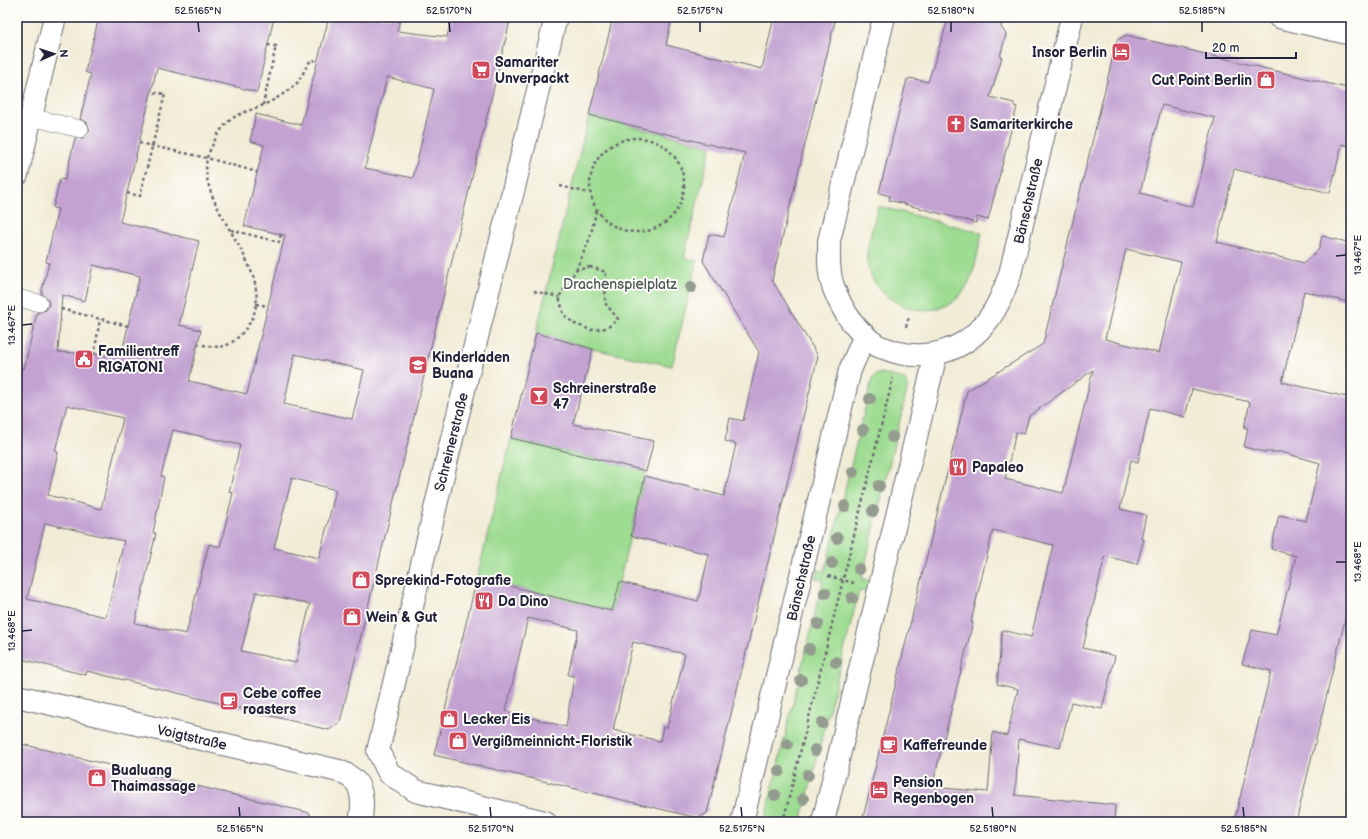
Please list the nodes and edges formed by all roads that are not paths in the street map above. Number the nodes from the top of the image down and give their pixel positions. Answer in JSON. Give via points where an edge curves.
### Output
{"nodes":[{"id":1,"x":55,"y":17,"type":"edge"},
{"id":2,"x":556,"y":17,"type":"edge"},
{"id":3,"x":884,"y":17,"type":"edge"},
{"id":4,"x":1072,"y":17,"type":"edge"},
{"id":5,"x":1279,"y":17,"type":"edge"},
{"id":6,"x":1351,"y":34,"type":"edge"},
{"id":7,"x":31,"y":117,"type":"junction"},
{"id":8,"x":80,"y":129,"type":"dead end"},
{"id":9,"x":17,"y":175,"type":"edge"},
{"id":10,"x":17,"y":298,"type":"edge"},
{"id":11,"x":39,"y":303,"type":"road end"},
{"id":12,"x":865,"y":335,"type":"junction"},
{"id":13,"x":936,"y":354,"type":"junction"},
{"id":14,"x":17,"y":696,"type":"edge"},
{"id":15,"x":360,"y":822,"type":"edge"},
{"id":16,"x":545,"y":822,"type":"edge"},
{"id":17,"x":742,"y":822,"type":"edge"},
{"id":18,"x":822,"y":822,"type":"edge"}],
"edges":[{"from":1,"to":7,"type":"street"},
{"from":2,"to":16,"type":"street","name":"Schreinerstraße","via":[[378,751],[389,773],[416,791]]},
{"from":3,"to":12,"type":"street","name":"Bänschstraße","via":[[829,241],[828,263],[833,287],[853,325]]},
{"from":4,"to":13,"type":"street","name":"Bänschstraße","via":[[1010,274],[998,306],[981,328],[955,348]]},
{"from":5,"to":6,"type":"street"},
{"from":7,"to":8,"type":"lane"},
{"from":7,"to":9,"type":"street"},
{"from":10,"to":11,"type":"lane"},
{"from":12,"to":13,"type":"street","name":"Bänschstraße","via":[[879,346],[899,353],[918,356]]},
{"from":12,"to":17,"type":"street","name":"Bänschstraße","via":[[850,370]]},
{"from":13,"to":18,"type":"street"},
{"from":14,"to":15,"type":"street","name":"Voigtstraße","via":[[339,771],[354,780],[359,789],[362,801]]}]}
